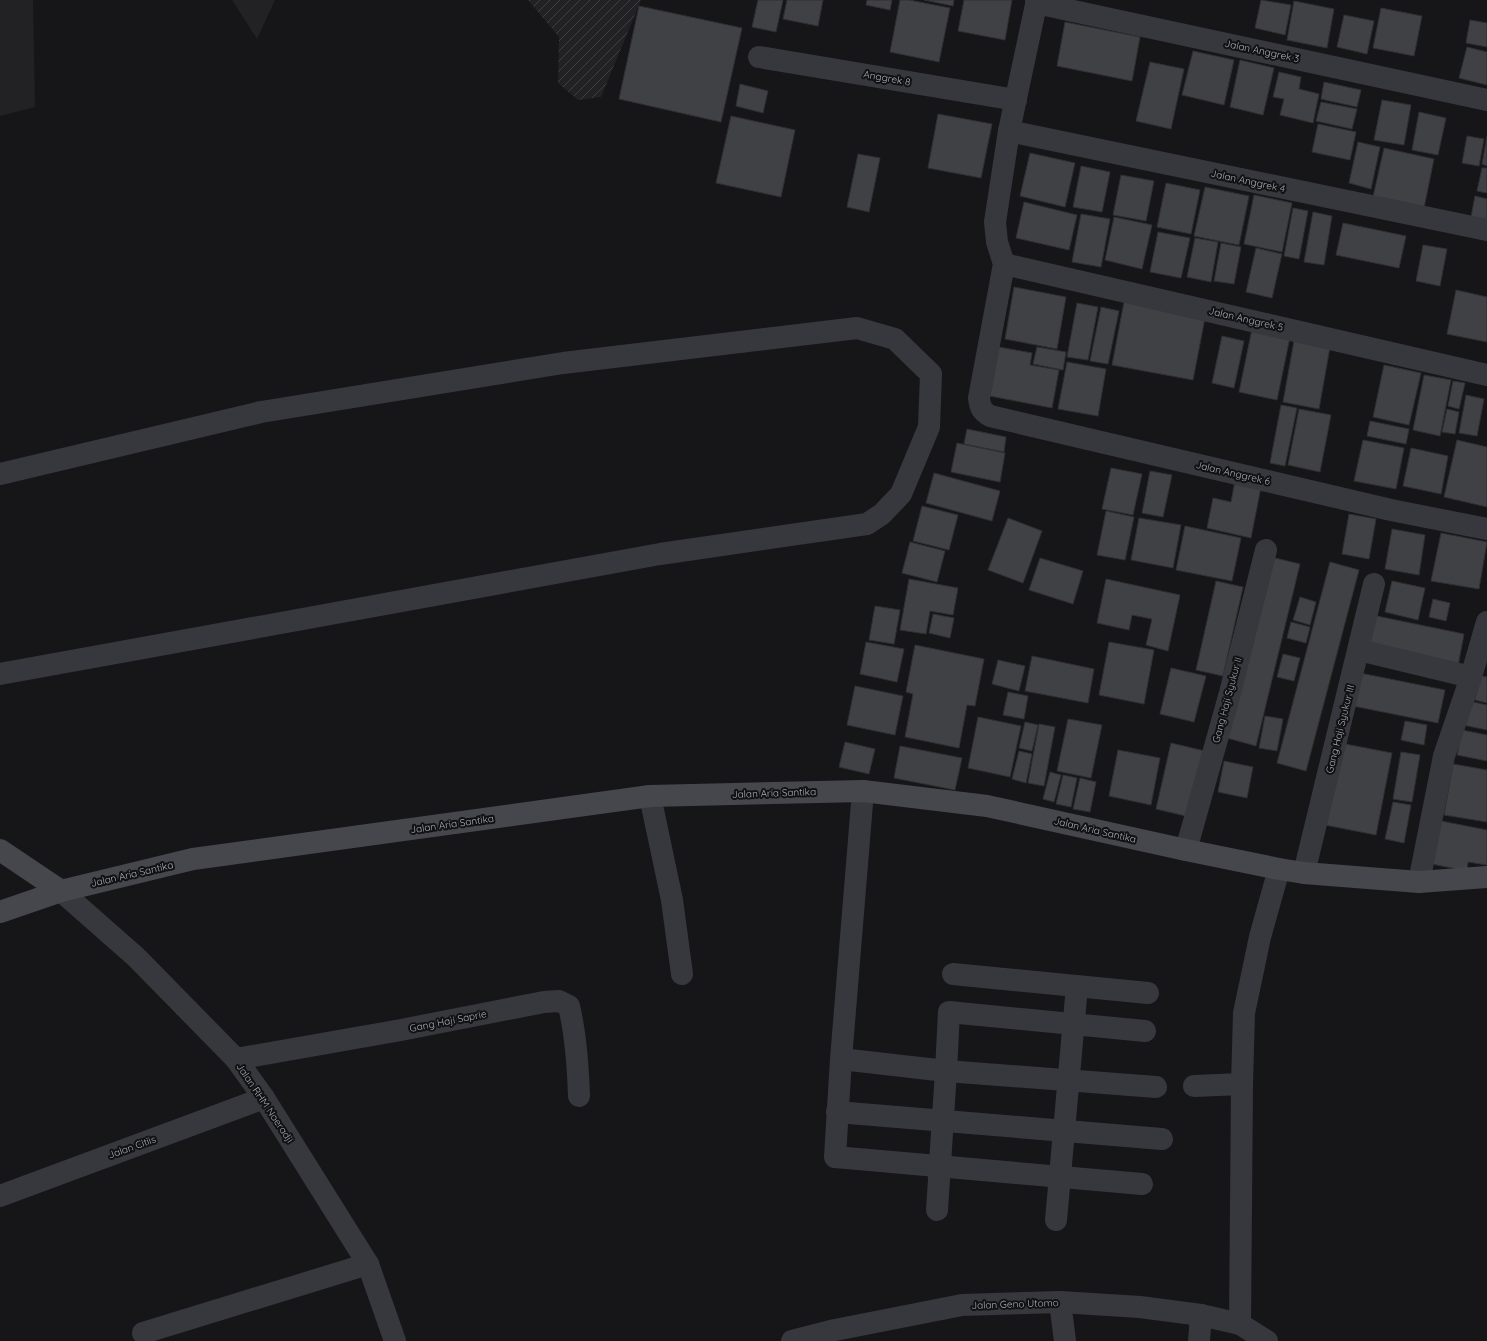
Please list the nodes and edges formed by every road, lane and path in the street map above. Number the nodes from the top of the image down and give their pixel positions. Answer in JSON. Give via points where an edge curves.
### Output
{"nodes":[{"id":1,"x":1037,"y":2,"type":"edge"},
{"id":2,"x":759,"y":57,"type":"dead end"},
{"id":3,"x":1016,"y":100,"type":"junction"},
{"id":4,"x":1487,"y":100,"type":"edge"},
{"id":5,"x":1009,"y":131,"type":"junction"},
{"id":6,"x":1487,"y":230,"type":"edge"},
{"id":7,"x":1004,"y":264,"type":"junction"},
{"id":8,"x":1487,"y":375,"type":"edge"},
{"id":9,"x":0,"y":474,"type":"edge"},
{"id":10,"x":1487,"y":528,"type":"edge"},
{"id":11,"x":1266,"y":550,"type":"dead end"},
{"id":12,"x":1374,"y":584,"type":"dead end"},
{"id":13,"x":1487,"y":622,"type":"edge"},
{"id":14,"x":1358,"y":650,"type":"junction"},
{"id":15,"x":0,"y":674,"type":"edge"},
{"id":16,"x":1471,"y":677,"type":"junction"},
{"id":17,"x":863,"y":791,"type":"junction"},
{"id":18,"x":650,"y":796,"type":"junction"},
{"id":19,"x":0,"y":850,"type":"edge"},
{"id":20,"x":1186,"y":850,"type":"junction"},
{"id":21,"x":1279,"y":869,"type":"junction"},
{"id":22,"x":1304,"y":873,"type":"junction"},
{"id":23,"x":1487,"y":877,"type":"edge"},
{"id":24,"x":1419,"y":882,"type":"junction"},
{"id":25,"x":61,"y":891,"type":"junction"},
{"id":26,"x":0,"y":912,"type":"edge"},
{"id":27,"x":682,"y":974,"type":"dead end"},
{"id":28,"x":953,"y":974,"type":"dead end"},
{"id":29,"x":1077,"y":986,"type":"junction"},
{"id":30,"x":1148,"y":993,"type":"dead end"},
{"id":31,"x":1074,"y":1024,"type":"junction"},
{"id":32,"x":1145,"y":1031,"type":"dead end"},
{"id":33,"x":236,"y":1059,"type":"junction"},
{"id":34,"x":841,"y":1059,"type":"junction"},
{"id":35,"x":946,"y":1071,"type":"junction"},
{"id":36,"x":1069,"y":1081,"type":"junction"},
{"id":37,"x":1242,"y":1084,"type":"junction"},
{"id":38,"x":1194,"y":1086,"type":"dead end"},
{"id":39,"x":1156,"y":1087,"type":"dead end"},
{"id":40,"x":579,"y":1096,"type":"dead end"},
{"id":41,"x":264,"y":1098,"type":"junction"},
{"id":42,"x":837,"y":1112,"type":"junction"},
{"id":43,"x":943,"y":1121,"type":"junction"},
{"id":44,"x":1064,"y":1131,"type":"junction"},
{"id":45,"x":1162,"y":1139,"type":"dead end"},
{"id":46,"x":940,"y":1166,"type":"junction"},
{"id":47,"x":1060,"y":1177,"type":"junction"},
{"id":48,"x":1142,"y":1184,"type":"dead end"},
{"id":49,"x":0,"y":1196,"type":"edge"},
{"id":50,"x":937,"y":1210,"type":"dead end"},
{"id":51,"x":1056,"y":1220,"type":"dead end"},
{"id":52,"x":368,"y":1264,"type":"junction"},
{"id":53,"x":1060,"y":1302,"type":"junction"},
{"id":54,"x":1201,"y":1315,"type":"junction"},
{"id":55,"x":1240,"y":1324,"type":"junction"},
{"id":56,"x":143,"y":1333,"type":"dead end"},
{"id":57,"x":395,"y":1341,"type":"edge"},
{"id":58,"x":792,"y":1341,"type":"edge"},
{"id":59,"x":1064,"y":1341,"type":"edge"},
{"id":60,"x":1199,"y":1341,"type":"edge"},
{"id":61,"x":1267,"y":1341,"type":"edge"}],
"edges":[{"from":1,"to":3,"type":"street"},
{"from":1,"to":4,"type":"street","name":"Jalan Anggrek 3"},
{"from":2,"to":3,"type":"street","name":"Anggrek 8"},
{"from":3,"to":5,"type":"street"},
{"from":5,"to":6,"type":"street","name":"Jalan Anggrek 4"},
{"from":5,"to":7,"type":"street","via":[[995,222],[997,242]]},
{"from":7,"to":8,"type":"street","name":"Jalan Anggrek 5"},
{"from":7,"to":10,"type":"street","name":"Jalan Anggrek 6","via":[[979,398],[982,410],[990,416],[1384,508]]},
{"from":9,"to":15,"type":"street","via":[[261,412],[563,363],[857,328],[895,339],[931,374],[928,427],[901,494],[882,514],[867,524],[660,554]]},
{"from":11,"to":20,"type":"street","name":"Gang Haji Syukur II","via":[[1230,693]]},
{"from":12,"to":14,"type":"street","name":"Gang Haji Syukur III"},
{"from":13,"to":16,"type":"street"},
{"from":14,"to":16,"type":"street"},
{"from":14,"to":22,"type":"street","name":"Gang Haji Syukur III"},
{"from":16,"to":24,"type":"street","via":[[1444,756]]},
{"from":17,"to":18,"type":"street","name":"Jalan Aria Santika"},
{"from":17,"to":20,"type":"street","name":"Jalan Aria Santika","via":[[987,806]]},
{"from":17,"to":34,"type":"street"},
{"from":18,"to":25,"type":"street","name":"Jalan Aria Santika","via":[[193,859]]},
{"from":18,"to":27,"type":"street","via":[[672,900]]},
{"from":19,"to":25,"type":"street"},
{"from":20,"to":21,"type":"street","name":"Jalan Aria Santika"},
{"from":21,"to":22,"type":"street","name":"Jalan Aria Santika"},
{"from":21,"to":37,"type":"street","via":[[1260,938],[1244,1013]]},
{"from":22,"to":24,"type":"street","name":"Jalan Aria Santika"},
{"from":23,"to":24,"type":"street","name":"Jalan Aria Santika"},
{"from":25,"to":26,"type":"street","name":"Jalan Aria Santika"},
{"from":25,"to":33,"type":"street","name":"Jalan RHM Noeradji","via":[[136,957]]},
{"from":28,"to":29,"type":"street"},
{"from":29,"to":30,"type":"street"},
{"from":29,"to":31,"type":"street"},
{"from":31,"to":32,"type":"street"},
{"from":31,"to":35,"type":"street","via":[[949,1012]]},
{"from":31,"to":36,"type":"street"},
{"from":33,"to":40,"type":"street","name":"Gang Haji Saprie","via":[[559,1001],[569,1006],[573,1022]]},
{"from":33,"to":41,"type":"street","name":"Jalan RHM Noeradji"},
{"from":34,"to":35,"type":"street"},
{"from":34,"to":42,"type":"street"},
{"from":35,"to":36,"type":"street"},
{"from":35,"to":43,"type":"street"},
{"from":36,"to":39,"type":"street"},
{"from":36,"to":44,"type":"street"},
{"from":37,"to":38,"type":"street"},
{"from":37,"to":55,"type":"street"},
{"from":41,"to":49,"type":"street","name":"Jalan Citiis"},
{"from":41,"to":52,"type":"street","name":"Jalan RHM Noeradji"},
{"from":42,"to":43,"type":"street"},
{"from":42,"to":46,"type":"street","via":[[835,1157]]},
{"from":43,"to":44,"type":"street"},
{"from":43,"to":46,"type":"street"},
{"from":44,"to":45,"type":"street"},
{"from":44,"to":47,"type":"street"},
{"from":46,"to":47,"type":"street"},
{"from":46,"to":50,"type":"street"},
{"from":47,"to":48,"type":"street"},
{"from":47,"to":51,"type":"street"},
{"from":52,"to":56,"type":"street"},
{"from":52,"to":57,"type":"street","name":"Jalan RHM Noeradji"},
{"from":53,"to":54,"type":"street","name":"Jalan Geno Utomo","via":[[1140,1307]]},
{"from":53,"to":58,"type":"street","name":"Jalan Geno Utomo","via":[[962,1306],[835,1330]]},
{"from":53,"to":59,"type":"street"},
{"from":54,"to":55,"type":"street","name":"Jalan Geno Utomo"},
{"from":54,"to":60,"type":"street"},
{"from":55,"to":61,"type":"street","name":"Jalan Geno Utomo"}]}
